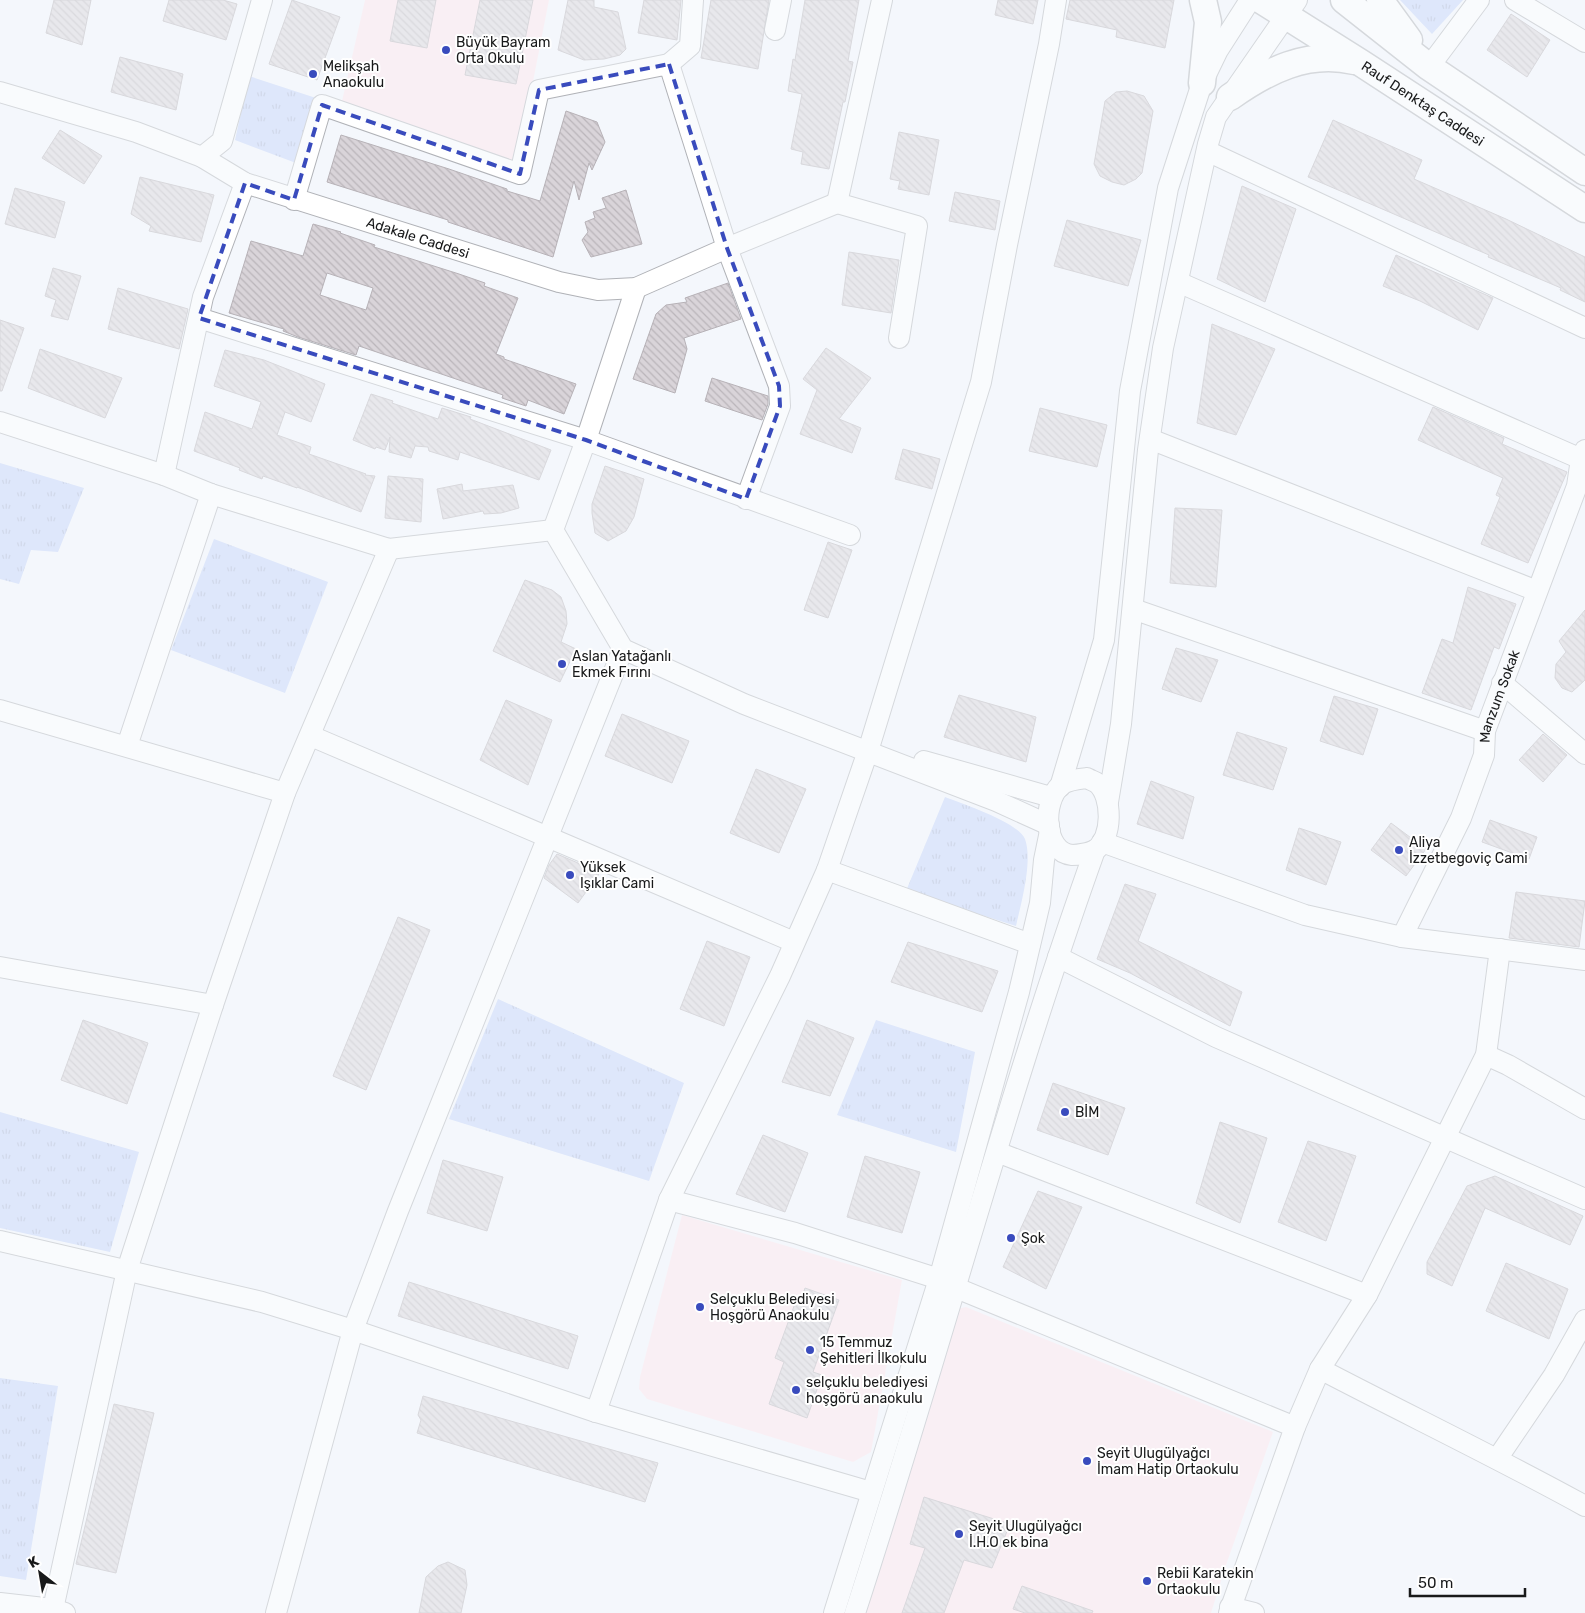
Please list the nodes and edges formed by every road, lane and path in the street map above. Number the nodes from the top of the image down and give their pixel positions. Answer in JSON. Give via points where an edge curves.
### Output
{"nodes":[{"id":1,"x":262,"y":0,"type":"edge"},
{"id":2,"x":693,"y":0,"type":"edge"},
{"id":3,"x":781,"y":0,"type":"edge"},
{"id":4,"x":882,"y":0,"type":"edge"},
{"id":5,"x":1056,"y":0,"type":"edge"},
{"id":6,"x":1203,"y":0,"type":"edge"},
{"id":7,"x":1250,"y":0,"type":"edge"},
{"id":8,"x":1261,"y":0,"type":"edge"},
{"id":9,"x":1344,"y":0,"type":"edge"},
{"id":10,"x":1380,"y":0,"type":"edge"},
{"id":11,"x":1479,"y":0,"type":"edge"},
{"id":12,"x":1515,"y":0,"type":"edge"},
{"id":13,"x":1292,"y":8,"type":"edge"},
{"id":14,"x":775,"y":30,"type":"dead end"},
{"id":15,"x":1585,"y":42,"type":"edge"},
{"id":16,"x":1361,"y":63,"type":"junction"},
{"id":17,"x":669,"y":64,"type":"junction"},
{"id":18,"x":1429,"y":67,"type":"junction"},
{"id":19,"x":1202,"y":83,"type":"junction"},
{"id":20,"x":0,"y":92,"type":"edge"},
{"id":21,"x":1230,"y":97,"type":"junction"},
{"id":22,"x":1207,"y":151,"type":"junction"},
{"id":23,"x":202,"y":157,"type":"junction"},
{"id":24,"x":1585,"y":172,"type":"edge"},
{"id":25,"x":245,"y":183,"type":"junction"},
{"id":26,"x":294,"y":200,"type":"junction"},
{"id":27,"x":837,"y":203,"type":"junction"},
{"id":28,"x":1585,"y":209,"type":"edge"},
{"id":29,"x":727,"y":248,"type":"junction"},
{"id":30,"x":1178,"y":282,"type":"junction"},
{"id":31,"x":636,"y":288,"type":"junction"},
{"id":32,"x":198,"y":318,"type":"junction"},
{"id":33,"x":1585,"y":328,"type":"edge"},
{"id":34,"x":899,"y":338,"type":"dead end"},
{"id":35,"x":0,"y":422,"type":"edge"},
{"id":36,"x":1150,"y":439,"type":"junction"},
{"id":37,"x":586,"y":440,"type":"junction"},
{"id":38,"x":1583,"y":455,"type":"edge"},
{"id":39,"x":164,"y":475,"type":"junction"},
{"id":40,"x":1581,"y":490,"type":"edge"},
{"id":41,"x":211,"y":494,"type":"junction"},
{"id":42,"x":746,"y":499,"type":"junction"},
{"id":43,"x":553,"y":530,"type":"junction"},
{"id":44,"x":850,"y":535,"type":"dead end"},
{"id":45,"x":389,"y":549,"type":"junction"},
{"id":46,"x":1537,"y":591,"type":"junction"},
{"id":47,"x":1132,"y":609,"type":"junction"},
{"id":48,"x":623,"y":649,"type":"junction"},
{"id":49,"x":1502,"y":683,"type":"junction"},
{"id":50,"x":0,"y":710,"type":"edge"},
{"id":51,"x":1484,"y":732,"type":"junction"},
{"id":52,"x":311,"y":736,"type":"junction"},
{"id":53,"x":127,"y":746,"type":"junction"},
{"id":54,"x":868,"y":751,"type":"junction"},
{"id":55,"x":1585,"y":754,"type":"edge"},
{"id":56,"x":1056,"y":792,"type":"junction"},
{"id":57,"x":286,"y":793,"type":"junction"},
{"id":58,"x":1108,"y":802,"type":"junction"},
{"id":59,"x":1049,"y":828,"type":"junction"},
{"id":60,"x":548,"y":837,"type":"junction"},
{"id":61,"x":1098,"y":846,"type":"junction"},
{"id":62,"x":826,"y":870,"type":"junction"},
{"id":63,"x":1402,"y":937,"type":"junction"},
{"id":64,"x":794,"y":942,"type":"junction"},
{"id":65,"x":1030,"y":944,"type":"junction"},
{"id":66,"x":1500,"y":949,"type":"junction"},
{"id":67,"x":1058,"y":958,"type":"junction"},
{"id":68,"x":1585,"y":960,"type":"edge"},
{"id":69,"x":0,"y":967,"type":"edge"},
{"id":70,"x":213,"y":1005,"type":"junction"},
{"id":71,"x":1486,"y":1055,"type":"junction"},
{"id":72,"x":1585,"y":1109,"type":"edge"},
{"id":73,"x":1444,"y":1138,"type":"junction"},
{"id":74,"x":997,"y":1152,"type":"junction"},
{"id":75,"x":1585,"y":1199,"type":"edge"},
{"id":76,"x":669,"y":1200,"type":"junction"},
{"id":77,"x":0,"y":1241,"type":"edge"},
{"id":78,"x":127,"y":1270,"type":"junction"},
{"id":79,"x":947,"y":1283,"type":"junction"},
{"id":80,"x":1367,"y":1295,"type":"junction"},
{"id":81,"x":1585,"y":1320,"type":"edge"},
{"id":82,"x":354,"y":1330,"type":"junction"},
{"id":83,"x":1320,"y":1369,"type":"junction"},
{"id":84,"x":596,"y":1412,"type":"junction"},
{"id":85,"x":1295,"y":1427,"type":"junction"},
{"id":86,"x":1497,"y":1459,"type":"junction"},
{"id":87,"x":871,"y":1492,"type":"junction"},
{"id":88,"x":1585,"y":1506,"type":"edge"},
{"id":89,"x":0,"y":1603,"type":"edge"},
{"id":90,"x":1230,"y":1610,"type":"edge"},
{"id":91,"x":59,"y":1611,"type":"edge"},
{"id":92,"x":276,"y":1613,"type":"edge"},
{"id":93,"x":834,"y":1613,"type":"edge"},
{"id":94,"x":855,"y":1613,"type":"edge"},
{"id":95,"x":1254,"y":1613,"type":"edge"}],
"edges":[{"from":1,"to":23,"type":"street","via":[[222,140]]},
{"from":2,"to":17,"type":"street","via":[[690,46]]},
{"from":3,"to":14,"type":"street"},
{"from":4,"to":27,"type":"street"},
{"from":5,"to":54,"type":"street","via":[[981,382]]},
{"from":6,"to":19,"type":"main road","via":[[1208,22]]},
{"from":7,"to":19,"type":"street","via":[[1218,50]]},
{"from":8,"to":13,"type":"main road","name":"Rauf Denktaş Caddesi"},
{"from":9,"to":18,"type":"main road"},
{"from":10,"to":18,"type":"main road"},
{"from":11,"to":18,"type":"street"},
{"from":12,"to":15,"type":"street"},
{"from":13,"to":16,"type":"main road","name":"Rauf Denktaş Caddesi"},
{"from":13,"to":21,"type":"street"},
{"from":16,"to":21,"type":"main road","via":[[1334,58],[1297,62],[1271,71]]},
{"from":16,"to":28,"type":"main road","name":"Rauf Denktaş Caddesi"},
{"from":17,"to":26,"type":"street","via":[[539,90],[520,174],[322,105]]},
{"from":17,"to":29,"type":"street"},
{"from":18,"to":24,"type":"main road"},
{"from":19,"to":56,"type":"street","via":[[1168,188],[1130,391],[1104,640]]},
{"from":20,"to":23,"type":"street","name":"Adakale Caddesi","via":[[136,132]]},
{"from":21,"to":22,"type":"street","via":[[1216,117]]},
{"from":22,"to":30,"type":"street"},
{"from":22,"to":33,"type":"street"},
{"from":23,"to":25,"type":"street","name":"Adakale Caddesi"},
{"from":25,"to":26,"type":"street","name":"Adakale Caddesi"},
{"from":25,"to":32,"type":"street"},
{"from":26,"to":31,"type":"street","name":"Adakale Caddesi","via":[[559,282],[598,290]]},
{"from":27,"to":29,"type":"street","name":"Adakale Caddesi"},
{"from":27,"to":34,"type":"street","via":[[917,226]]},
{"from":29,"to":31,"type":"street","name":"Adakale Caddesi"},
{"from":29,"to":42,"type":"street","via":[[779,386],[780,406]]},
{"from":30,"to":36,"type":"street","via":[[1162,348]]},
{"from":30,"to":38,"type":"street"},
{"from":31,"to":37,"type":"street"},
{"from":32,"to":37,"type":"street"},
{"from":32,"to":39,"type":"street"},
{"from":35,"to":39,"type":"street"},
{"from":36,"to":46,"type":"street"},
{"from":36,"to":47,"type":"street"},
{"from":37,"to":42,"type":"street"},
{"from":37,"to":43,"type":"street"},
{"from":38,"to":40,"type":"street","name":"Manzum Sokak"},
{"from":39,"to":41,"type":"street"},
{"from":40,"to":46,"type":"street","name":"Manzum Sokak"},
{"from":41,"to":45,"type":"street"},
{"from":41,"to":53,"type":"street"},
{"from":42,"to":44,"type":"street"},
{"from":43,"to":45,"type":"street"},
{"from":43,"to":48,"type":"street"},
{"from":45,"to":52,"type":"street"},
{"from":46,"to":49,"type":"street","name":"Manzum Sokak"},
{"from":47,"to":51,"type":"street"},
{"from":47,"to":58,"type":"street","via":[[1121,724]]},
{"from":48,"to":54,"type":"street","via":[[744,704]]},
{"from":48,"to":60,"type":"street"},
{"from":49,"to":51,"type":"street","name":"Manzum Sokak"},
{"from":49,"to":55,"type":"street"},
{"from":50,"to":53,"type":"street"},
{"from":51,"to":63,"type":"street","name":"Manzum Sokak","via":[[1484,755],[1461,818]]},
{"from":52,"to":57,"type":"street"},
{"from":52,"to":60,"type":"street"},
{"from":53,"to":57,"type":"street"},
{"from":54,"to":56,"type":"street"},
{"from":54,"to":59,"type":"street","via":[[996,801]]},
{"from":54,"to":62,"type":"street"},
{"from":56,"to":58,"type":"street","via":[[1075,779],[1087,778],[1097,783]]},
{"from":56,"to":59,"type":"street","via":[[1047,814]]},
{"from":57,"to":70,"type":"street"},
{"from":58,"to":61,"type":"street","via":[[1108,822]]},
{"from":59,"to":61,"type":"street","via":[[1055,845],[1062,852],[1073,855]]},
{"from":59,"to":65,"type":"street","via":[[1040,903]]},
{"from":60,"to":64,"type":"street"},
{"from":60,"to":82,"type":"street","via":[[398,1210]]},
{"from":61,"to":63,"type":"street","via":[[1305,915]]},
{"from":61,"to":67,"type":"street"},
{"from":62,"to":64,"type":"street"},
{"from":62,"to":65,"type":"street"},
{"from":63,"to":66,"type":"street"},
{"from":64,"to":76,"type":"street"},
{"from":65,"to":79,"type":"street"},
{"from":66,"to":68,"type":"street"},
{"from":66,"to":71,"type":"street"},
{"from":67,"to":73,"type":"street","via":[[1216,1037]]},
{"from":67,"to":74,"type":"street"},
{"from":69,"to":70,"type":"street"},
{"from":70,"to":78,"type":"street"},
{"from":71,"to":72,"type":"street","via":[[1508,1064]]},
{"from":71,"to":73,"type":"street"},
{"from":73,"to":75,"type":"street"},
{"from":73,"to":80,"type":"street"},
{"from":74,"to":79,"type":"street"},
{"from":74,"to":80,"type":"street"},
{"from":76,"to":79,"type":"street","via":[[794,1233]]},
{"from":76,"to":84,"type":"street"},
{"from":77,"to":78,"type":"street"},
{"from":78,"to":82,"type":"street","via":[[262,1302]]},
{"from":78,"to":91,"type":"street"},
{"from":79,"to":85,"type":"street"},
{"from":79,"to":87,"type":"street"},
{"from":79,"to":94,"type":"street","via":[[878,1543]]},
{"from":80,"to":83,"type":"street"},
{"from":81,"to":86,"type":"street","via":[[1554,1375]]},
{"from":82,"to":84,"type":"street"},
{"from":82,"to":92,"type":"street"},
{"from":83,"to":85,"type":"street"},
{"from":83,"to":86,"type":"street"},
{"from":84,"to":87,"type":"street"},
{"from":85,"to":90,"type":"street"},
{"from":86,"to":88,"type":"street"},
{"from":87,"to":93,"type":"street"},
{"from":89,"to":91,"type":"street"},
{"from":90,"to":95,"type":"street"}]}
